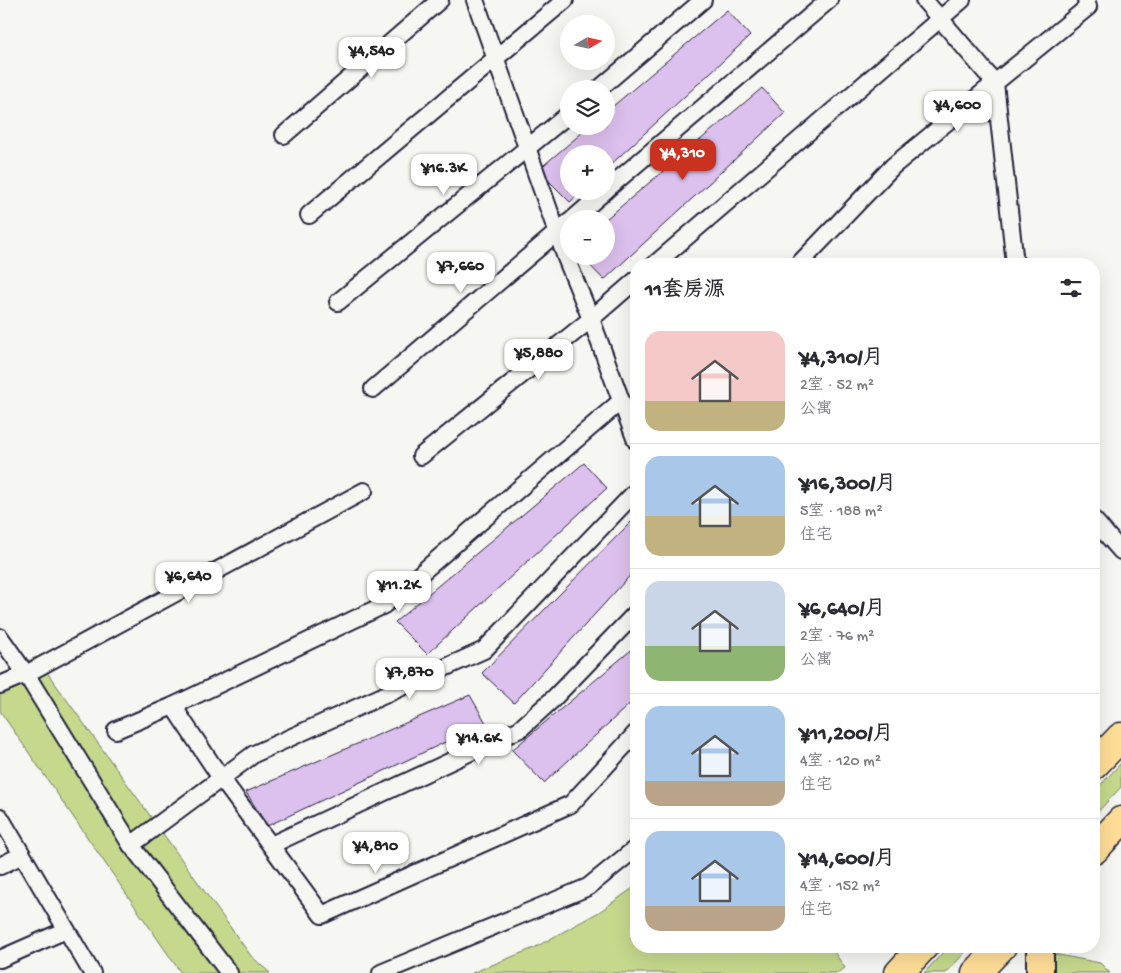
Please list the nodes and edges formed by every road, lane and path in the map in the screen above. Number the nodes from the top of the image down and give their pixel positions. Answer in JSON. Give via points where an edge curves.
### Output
{"nodes":[{"id":1,"x":440,"y":0,"type":"edge"},
{"id":2,"x":475,"y":0,"type":"edge"},
{"id":3,"x":565,"y":0,"type":"edge"},
{"id":4,"x":703,"y":0,"type":"edge"},
{"id":5,"x":829,"y":0,"type":"edge"},
{"id":6,"x":924,"y":0,"type":"edge"},
{"id":7,"x":962,"y":0,"type":"edge"},
{"id":8,"x":1086,"y":0,"type":"edge"},
{"id":9,"x":940,"y":19,"type":"junction"},
{"id":10,"x":495,"y":58,"type":"junction"},
{"id":11,"x":610,"y":80,"type":"edge"},
{"id":12,"x":995,"y":83,"type":"junction"},
{"id":13,"x":560,"y":122,"type":"edge"},
{"id":14,"x":284,"y":134,"type":"dead end"},
{"id":15,"x":528,"y":149,"type":"junction"},
{"id":16,"x":615,"y":183,"type":"edge"},
{"id":17,"x":595,"y":200,"type":"edge"},
{"id":18,"x":584,"y":210,"type":"edge"},
{"id":19,"x":309,"y":215,"type":"dead end"},
{"id":20,"x":560,"y":220,"type":"edge"},
{"id":21,"x":560,"y":230,"type":"edge"},
{"id":22,"x":662,"y":258,"type":"edge"},
{"id":23,"x":805,"y":258,"type":"edge"},
{"id":24,"x":1014,"y":258,"type":"edge"},
{"id":25,"x":575,"y":265,"type":"edge"},
{"id":26,"x":630,"y":285,"type":"edge"},
{"id":27,"x":338,"y":302,"type":"dead end"},
{"id":28,"x":591,"y":319,"type":"junction"},
{"id":29,"x":373,"y":389,"type":"dead end"},
{"id":30,"x":621,"y":401,"type":"junction"},
{"id":31,"x":630,"y":423,"type":"edge"},
{"id":32,"x":421,"y":456,"type":"dead end"},
{"id":33,"x":364,"y":491,"type":"dead end"},
{"id":34,"x":630,"y":497,"type":"edge"},
{"id":35,"x":1100,"y":527,"type":"edge"},
{"id":36,"x":1121,"y":551,"type":"edge"},
{"id":37,"x":630,"y":619,"type":"edge"},
{"id":38,"x":0,"y":637,"type":"edge"},
{"id":39,"x":26,"y":674,"type":"junction"},
{"id":40,"x":0,"y":685,"type":"edge"},
{"id":41,"x":173,"y":706,"type":"junction"},
{"id":42,"x":116,"y":730,"type":"dead end"},
{"id":43,"x":1121,"y":737,"type":"edge"},
{"id":44,"x":630,"y":740,"type":"edge"},
{"id":45,"x":1100,"y":759,"type":"edge"},
{"id":46,"x":221,"y":778,"type":"junction"},
{"id":47,"x":0,"y":817,"type":"edge"},
{"id":48,"x":1121,"y":821,"type":"edge"},
{"id":49,"x":1100,"y":844,"type":"edge"},
{"id":50,"x":131,"y":845,"type":"junction"},
{"id":51,"x":271,"y":845,"type":"junction"},
{"id":52,"x":630,"y":853,"type":"edge"},
{"id":53,"x":22,"y":855,"type":"junction"},
{"id":54,"x":0,"y":866,"type":"edge"},
{"id":55,"x":66,"y":930,"type":"junction"},
{"id":56,"x":917,"y":953,"type":"edge"},
{"id":57,"x":995,"y":953,"type":"edge"},
{"id":58,"x":1040,"y":953,"type":"edge"},
{"id":59,"x":0,"y":959,"type":"edge"},
{"id":60,"x":899,"y":972,"type":"edge"},
{"id":61,"x":92,"y":973,"type":"edge"},
{"id":62,"x":229,"y":973,"type":"edge"},
{"id":63,"x":381,"y":973,"type":"edge"},
{"id":64,"x":976,"y":973,"type":"edge"},
{"id":65,"x":1040,"y":973,"type":"edge"}],
"edges":[{"from":1,"to":14,"type":"street"},
{"from":2,"to":10,"type":"street"},
{"from":3,"to":10,"type":"street"},
{"from":4,"to":11,"type":"street"},
{"from":5,"to":16,"type":"street"},
{"from":6,"to":9,"type":"street"},
{"from":7,"to":9,"type":"street"},
{"from":8,"to":12,"type":"street","via":[[1088,7]]},
{"from":9,"to":12,"type":"street"},
{"from":9,"to":22,"type":"street"},
{"from":10,"to":15,"type":"street"},
{"from":10,"to":19,"type":"street"},
{"from":12,"to":23,"type":"street","via":[[893,166]]},
{"from":12,"to":24,"type":"street"},
{"from":13,"to":15,"type":"street"},
{"from":15,"to":20,"type":"street"},
{"from":15,"to":27,"type":"street"},
{"from":17,"to":18,"type":"street"},
{"from":21,"to":29,"type":"street"},
{"from":25,"to":28,"type":"street"},
{"from":26,"to":28,"type":"street"},
{"from":28,"to":30,"type":"street"},
{"from":28,"to":32,"type":"street"},
{"from":30,"to":31,"type":"street"},
{"from":30,"to":41,"type":"street","via":[[384,605]]},
{"from":33,"to":39,"type":"street"},
{"from":34,"to":46,"type":"street","via":[[484,650],[254,754]]},
{"from":35,"to":36,"type":"street"},
{"from":37,"to":51,"type":"street","via":[[520,729]]},
{"from":38,"to":39,"type":"street"},
{"from":39,"to":40,"type":"street"},
{"from":39,"to":50,"type":"street"},
{"from":41,"to":42,"type":"street"},
{"from":41,"to":46,"type":"street"},
{"from":43,"to":45,"type":"highway"},
{"from":44,"to":51,"type":"street","via":[[571,804],[322,915]]},
{"from":46,"to":50,"type":"street"},
{"from":46,"to":51,"type":"street"},
{"from":47,"to":53,"type":"street"},
{"from":48,"to":49,"type":"highway"},
{"from":50,"to":62,"type":"street"},
{"from":52,"to":63,"type":"street","via":[[588,887]]},
{"from":53,"to":54,"type":"street"},
{"from":53,"to":55,"type":"street"},
{"from":55,"to":59,"type":"street"},
{"from":55,"to":61,"type":"street"},
{"from":56,"to":60,"type":"highway"},
{"from":57,"to":64,"type":"highway"},
{"from":58,"to":65,"type":"main road"}]}
